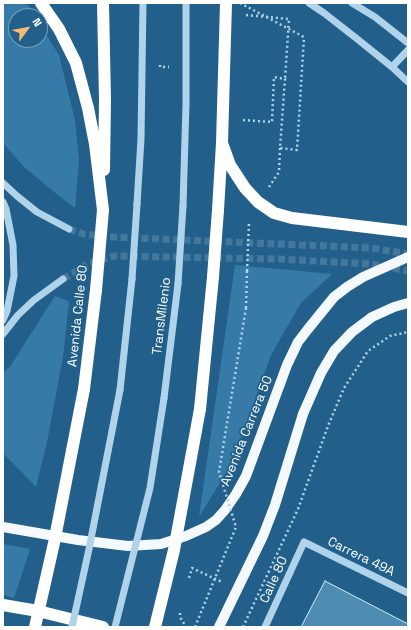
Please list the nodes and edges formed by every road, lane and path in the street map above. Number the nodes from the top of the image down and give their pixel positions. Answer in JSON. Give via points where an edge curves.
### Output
{"nodes":[{"id":1,"x":41,"y":3,"type":"edge"},
{"id":2,"x":102,"y":3,"type":"edge"},
{"id":3,"x":139,"y":3,"type":"edge"},
{"id":4,"x":143,"y":3,"type":"edge"},
{"id":5,"x":186,"y":3,"type":"edge"},
{"id":6,"x":226,"y":3,"type":"edge"},
{"id":7,"x":240,"y":3,"type":"edge"},
{"id":8,"x":309,"y":3,"type":"edge"},
{"id":9,"x":352,"y":3,"type":"edge"},
{"id":10,"x":246,"y":15,"type":"dead end"},
{"id":11,"x":143,"y":35,"type":"junction"},
{"id":12,"x":408,"y":43,"type":"edge"},
{"id":13,"x":408,"y":50,"type":"edge"},
{"id":14,"x":160,"y":59,"type":"dead end"},
{"id":15,"x":169,"y":60,"type":"dead end"},
{"id":16,"x":392,"y":67,"type":"junction"},
{"id":17,"x":285,"y":79,"type":"junction"},
{"id":18,"x":408,"y":82,"type":"edge"},
{"id":19,"x":243,"y":120,"type":"dead end"},
{"id":20,"x":222,"y":143,"type":"junction"},
{"id":21,"x":280,"y":148,"type":"junction"},
{"id":22,"x":278,"y":172,"type":"dead end"},
{"id":23,"x":3,"y":182,"type":"edge"},
{"id":24,"x":3,"y":202,"type":"edge"},
{"id":25,"x":103,"y":210,"type":"junction"},
{"id":26,"x":249,"y":223,"type":"dead end"},
{"id":27,"x":69,"y":229,"type":"tunnel mouth"},
{"id":28,"x":408,"y":232,"type":"edge"},
{"id":29,"x":408,"y":257,"type":"edge"},
{"id":30,"x":63,"y":279,"type":"tunnel mouth"},
{"id":31,"x":408,"y":303,"type":"edge"},
{"id":32,"x":3,"y":320,"type":"edge"},
{"id":33,"x":408,"y":332,"type":"edge"},
{"id":34,"x":3,"y":334,"type":"edge"},
{"id":35,"x":3,"y":527,"type":"edge"},
{"id":36,"x":304,"y":542,"type":"joint"},
{"id":37,"x":408,"y":593,"type":"edge"},
{"id":38,"x":3,"y":606,"type":"edge"},
{"id":39,"x":35,"y":627,"type":"edge"},
{"id":40,"x":72,"y":627,"type":"edge"},
{"id":41,"x":103,"y":627,"type":"edge"},
{"id":42,"x":116,"y":627,"type":"edge"},
{"id":43,"x":156,"y":627,"type":"edge"},
{"id":44,"x":195,"y":627,"type":"edge"},
{"id":45,"x":219,"y":627,"type":"edge"},
{"id":46,"x":243,"y":627,"type":"edge"},
{"id":47,"x":265,"y":627,"type":"edge"}],
"edges":[{"from":1,"to":25,"type":"highway","via":[[59,29],[76,63],[95,144]]},
{"from":2,"to":25,"type":"highway","name":"Avenida Calle 80","via":[[106,100]]},
{"from":3,"to":11,"type":"street"},
{"from":4,"to":11,"type":"street"},
{"from":5,"to":42,"type":"street","name":"TransMilenio","bridge":true,"via":[[186,104],[178,284],[150,488]]},
{"from":6,"to":20,"type":"highway"},
{"from":7,"to":21,"type":"path","bridge":true,"via":[[304,38],[297,150]]},
{"from":8,"to":16,"type":"street","via":[[324,12]]},
{"from":9,"to":12,"type":"street"},
{"from":10,"to":17,"type":"path","via":[[289,19]]},
{"from":11,"to":40,"type":"street","bridge":true,"via":[[137,204],[120,390]]},
{"from":13,"to":16,"type":"street"},
{"from":14,"to":15,"type":"path","via":[[160,67],[169,67]]},
{"from":16,"to":18,"type":"street"},
{"from":17,"to":19,"type":"path","via":[[274,77],[272,122]]},
{"from":17,"to":21,"type":"path"},
{"from":20,"to":28,"type":"highway","via":[[230,165],[241,183],[274,213],[292,218]]},
{"from":20,"to":43,"type":"highway","bridge":true,"via":[[213,277],[200,409],[174,550]]},
{"from":21,"to":22,"type":"path"},
{"from":23,"to":27,"type":"street","via":[[37,212]]},
{"from":24,"to":32,"type":"street","via":[[13,245],[14,276]]},
{"from":25,"to":39,"type":"highway","name":"Avenida Calle 80","bridge":true,"via":[[84,389]]},
{"from":26,"to":44,"type":"path","bridge":true,"via":[[246,308],[219,472],[236,527]]},
{"from":29,"to":35,"type":"main road","name":"Avenida Carrera 50","via":[[363,277],[334,297],[298,342],[246,476],[225,510],[206,527],[161,544],[128,546]]},
{"from":30,"to":34,"type":"street","via":[[34,300]]},
{"from":31,"to":45,"type":"main road","bridge":true,"via":[[372,317],[352,332],[334,351],[303,414],[263,536]]},
{"from":33,"to":46,"type":"path","via":[[390,336],[368,351],[344,388],[298,509]]},
{"from":36,"to":37,"type":"street","name":"Carrera 49A"},
{"from":36,"to":47,"type":"street","name":"Calle 80"},
{"from":38,"to":41,"type":"highway","via":[[38,611]]}]}
